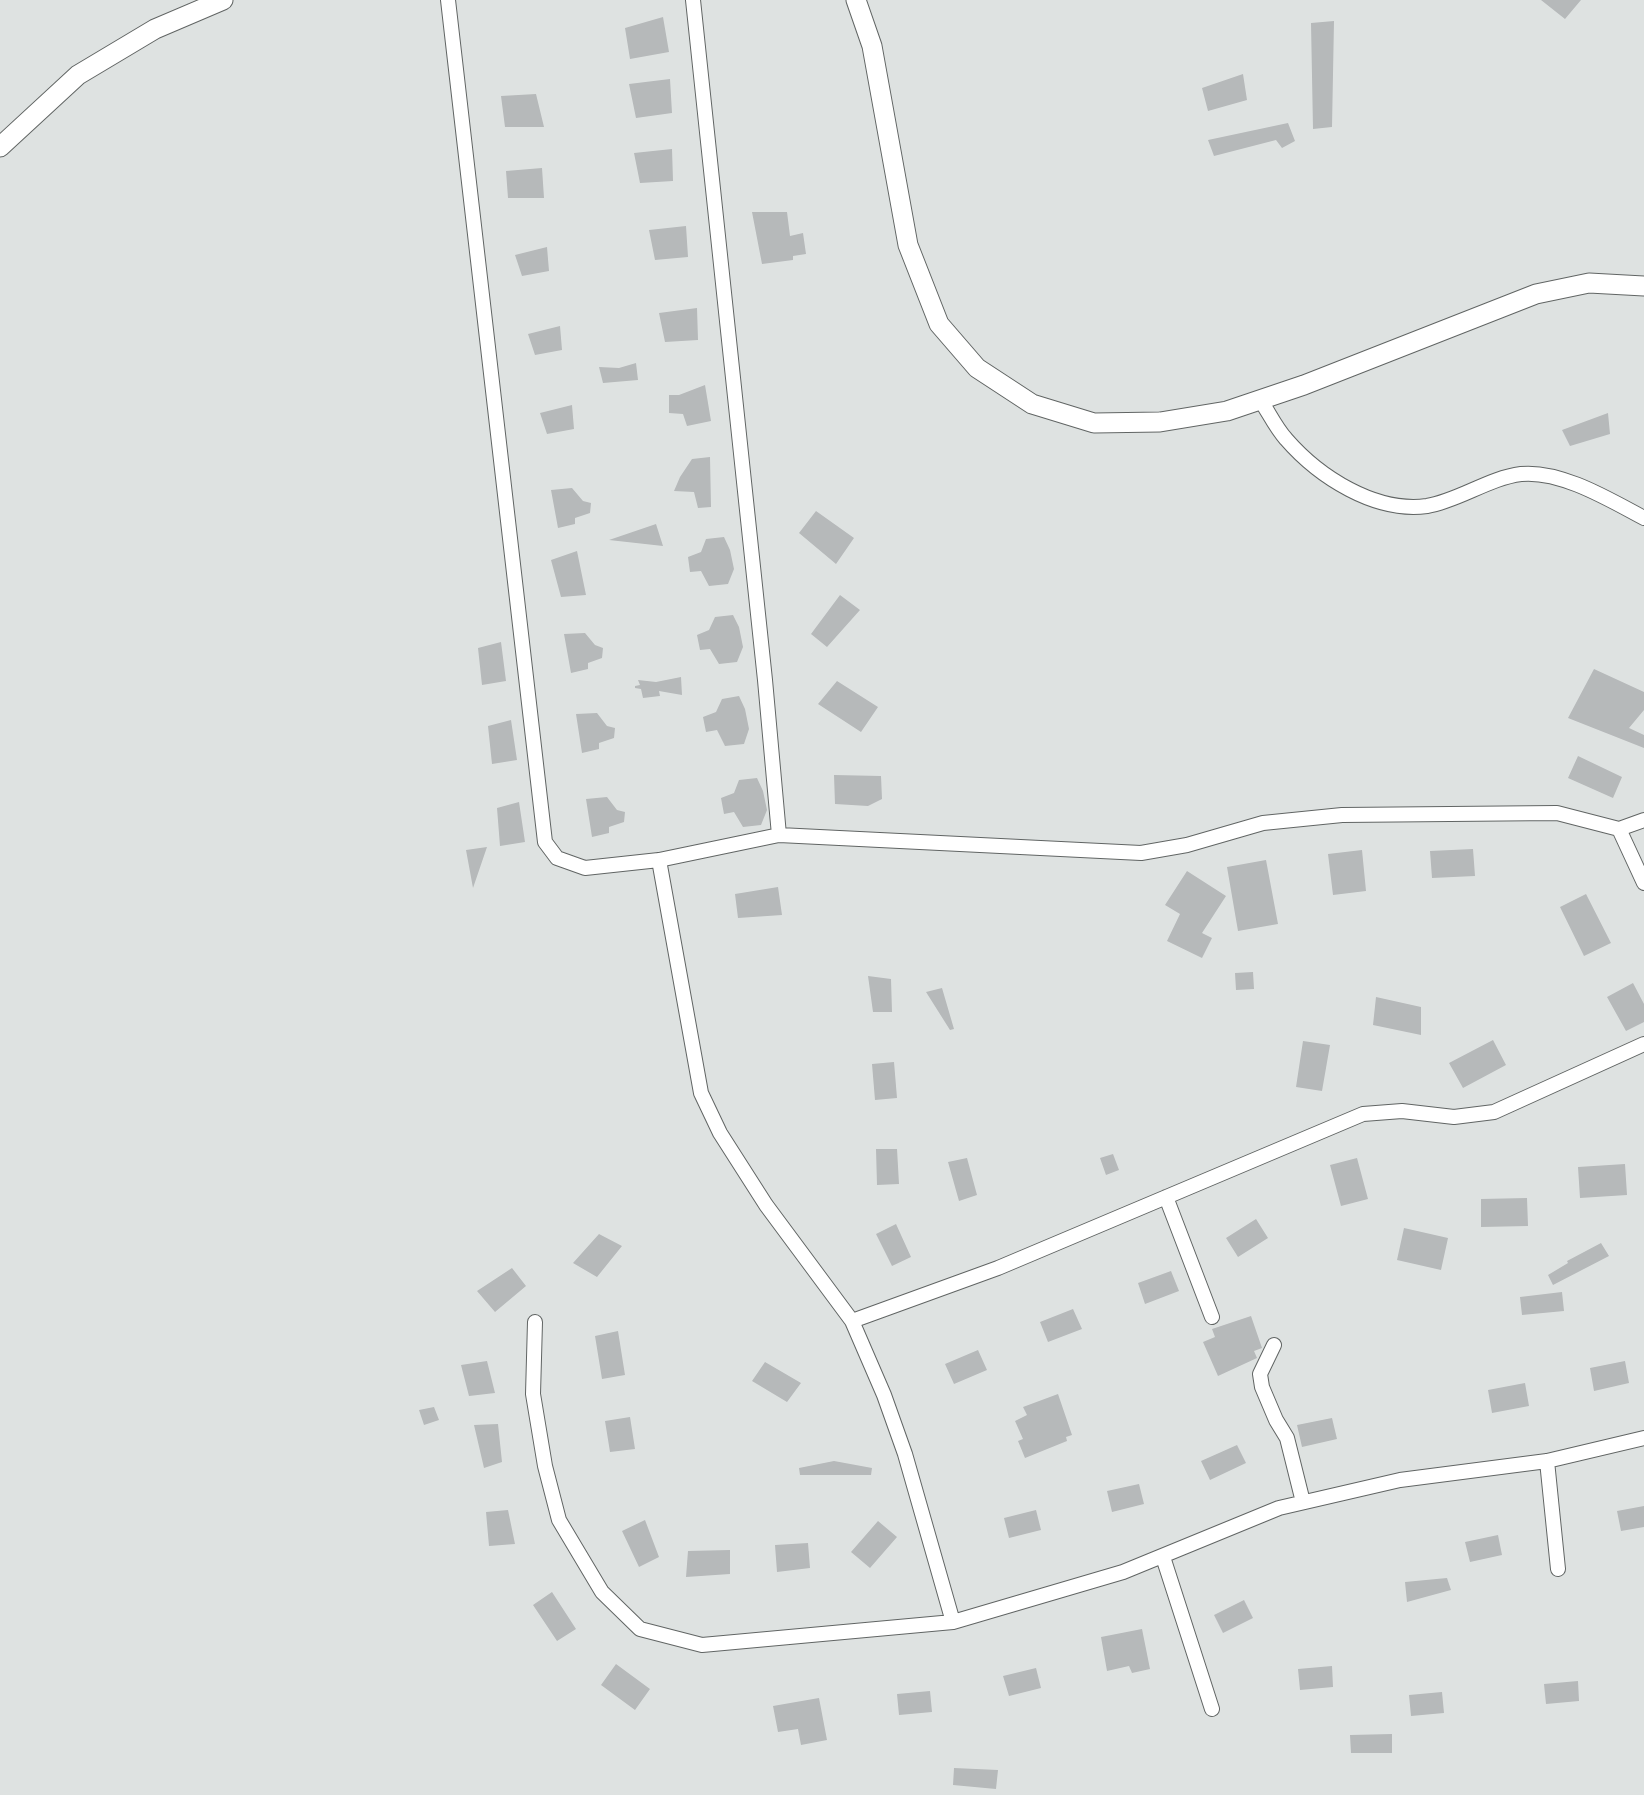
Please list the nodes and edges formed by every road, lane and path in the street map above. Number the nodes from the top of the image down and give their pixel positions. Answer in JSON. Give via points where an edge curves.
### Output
{"nodes":[{"id":1,"x":223,"y":0,"type":"edge"},
{"id":2,"x":448,"y":0,"type":"edge"},
{"id":3,"x":693,"y":0,"type":"edge"},
{"id":4,"x":856,"y":0,"type":"edge"},
{"id":5,"x":0,"y":147,"type":"edge"},
{"id":6,"x":1644,"y":286,"type":"edge"},
{"id":7,"x":1261,"y":401,"type":"junction"},
{"id":8,"x":1644,"y":518,"type":"edge"},
{"id":9,"x":1644,"y":820,"type":"edge"},
{"id":10,"x":1619,"y":829,"type":"junction"},
{"id":11,"x":779,"y":835,"type":"junction"},
{"id":12,"x":659,"y":860,"type":"junction"},
{"id":13,"x":1644,"y":884,"type":"edge"},
{"id":14,"x":1644,"y":1044,"type":"edge"},
{"id":15,"x":1166,"y":1197,"type":"junction"},
{"id":16,"x":1212,"y":1316,"type":"dead end"},
{"id":17,"x":852,"y":1321,"type":"junction"},
{"id":18,"x":535,"y":1322,"type":"dead end"},
{"id":19,"x":1274,"y":1345,"type":"dead end"},
{"id":20,"x":1644,"y":1438,"type":"edge"},
{"id":21,"x":1547,"y":1461,"type":"junction"},
{"id":22,"x":1303,"y":1502,"type":"junction"},
{"id":23,"x":1164,"y":1557,"type":"junction"},
{"id":24,"x":1558,"y":1569,"type":"dead end"},
{"id":25,"x":953,"y":1622,"type":"junction"},
{"id":26,"x":1212,"y":1709,"type":"dead end"}],
"edges":[{"from":1,"to":5,"type":"street","via":[[155,29],[78,75]]},
{"from":2,"to":12,"type":"street","via":[[545,842],[557,858],[585,868]]},
{"from":3,"to":11,"type":"street"},
{"from":4,"to":7,"type":"street","via":[[872,46],[908,245],[939,324],[977,368],[1032,404],[1094,423],[1160,422],[1227,411]]},
{"from":6,"to":7,"type":"street","via":[[1589,283],[1536,294]]},
{"from":7,"to":8,"type":"street","via":[[1285,439],[1316,466],[1358,495],[1392,507],[1428,506],[1521,474],[1556,477]]},
{"from":9,"to":10,"type":"street"},
{"from":10,"to":11,"type":"street","via":[[1557,813],[1342,815],[1263,823],[1187,845],[1141,853]]},
{"from":10,"to":13,"type":"street"},
{"from":11,"to":12,"type":"street"},
{"from":12,"to":17,"type":"street","via":[[701,1094],[720,1133],[766,1205]]},
{"from":14,"to":15,"type":"street","via":[[1494,1112],[1454,1117],[1402,1111],[1363,1114]]},
{"from":15,"to":16,"type":"street"},
{"from":15,"to":17,"type":"street","via":[[998,1268]]},
{"from":17,"to":25,"type":"street","via":[[884,1395],[904,1454]]},
{"from":18,"to":25,"type":"street","via":[[534,1394],[545,1466],[559,1520],[602,1592],[640,1629],[702,1645]]},
{"from":19,"to":22,"type":"street","via":[[1260,1374],[1262,1387],[1287,1438]]},
{"from":20,"to":21,"type":"street"},
{"from":21,"to":22,"type":"street","via":[[1400,1480]]},
{"from":21,"to":24,"type":"street"},
{"from":22,"to":23,"type":"street","via":[[1279,1508]]},
{"from":23,"to":25,"type":"street"},
{"from":23,"to":26,"type":"street"}]}
